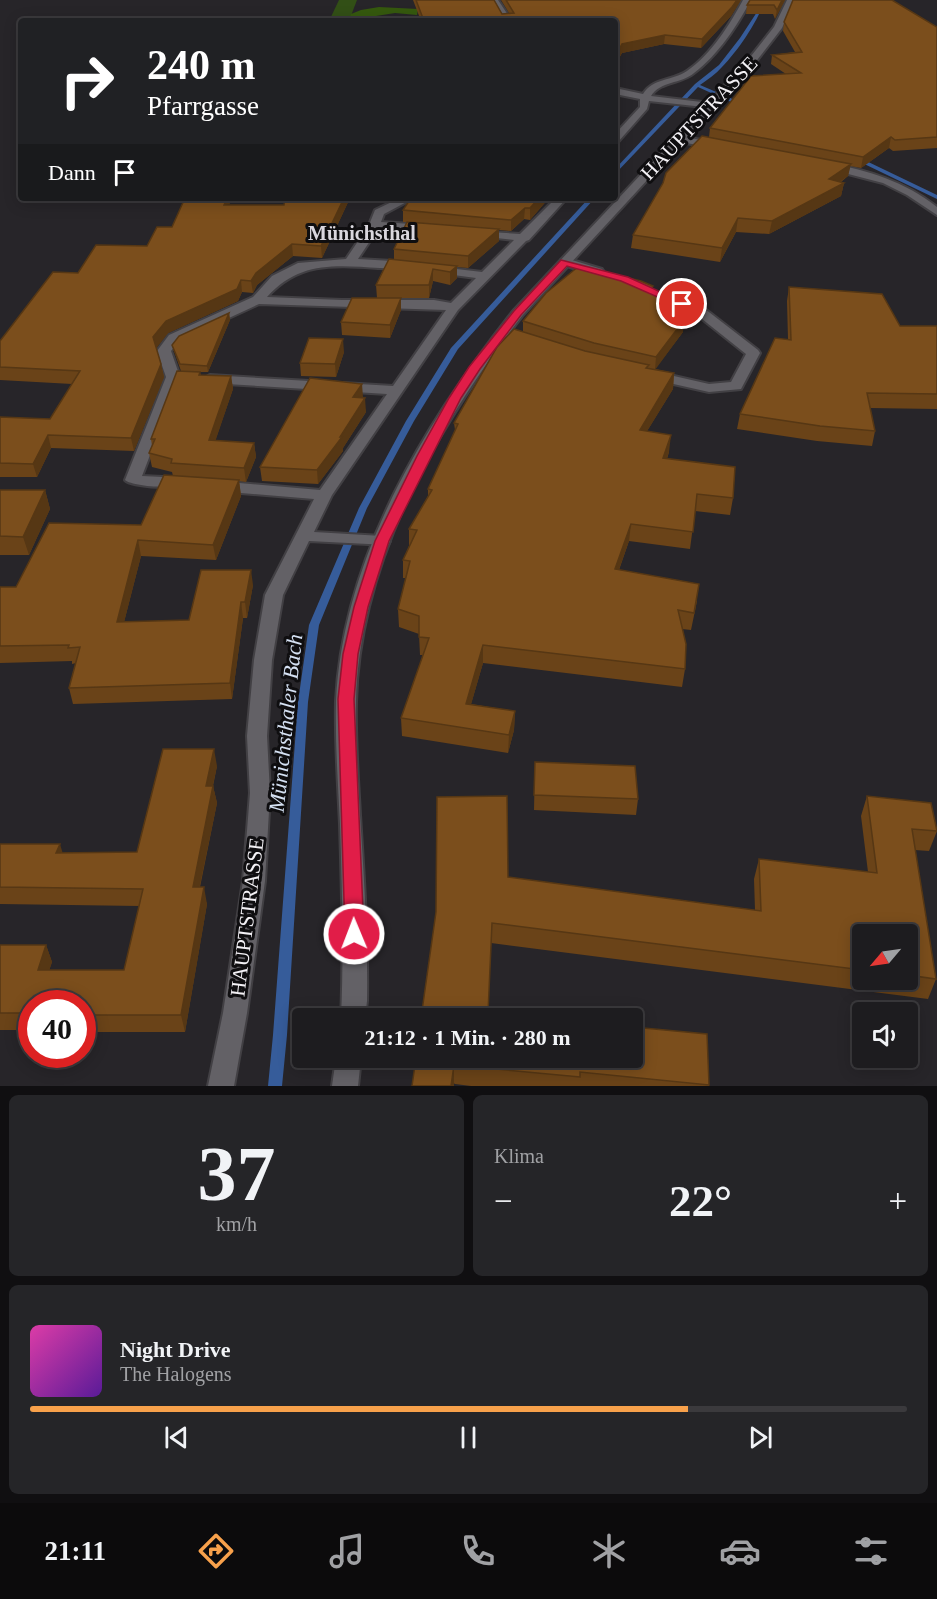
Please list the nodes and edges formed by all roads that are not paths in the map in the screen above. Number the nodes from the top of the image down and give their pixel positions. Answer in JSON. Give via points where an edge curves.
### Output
{"nodes":[{"id":1,"x":494,"y":0,"type":"edge"},
{"id":2,"x":747,"y":0,"type":"edge"},
{"id":3,"x":791,"y":0,"type":"edge"},
{"id":4,"x":506,"y":18,"type":"edge"},
{"id":5,"x":618,"y":92,"type":"edge"},
{"id":6,"x":645,"y":99,"type":"junction"},
{"id":7,"x":717,"y":99,"type":"junction"},
{"id":8,"x":618,"y":126,"type":"edge"},
{"id":9,"x":627,"y":127,"type":"junction"},
{"id":10,"x":618,"y":137,"type":"edge"},
{"id":11,"x":679,"y":138,"type":"junction"},
{"id":12,"x":730,"y":148,"type":"edge"},
{"id":13,"x":818,"y":163,"type":"edge"},
{"id":14,"x":403,"y":201,"type":"edge"},
{"id":15,"x":559,"y":201,"type":"edge"},
{"id":16,"x":937,"y":212,"type":"edge"},
{"id":17,"x":375,"y":225,"type":"junction"},
{"id":18,"x":443,"y":229,"type":"edge"},
{"id":19,"x":467,"y":232,"type":"edge"},
{"id":20,"x":525,"y":238,"type":"junction"},
{"id":21,"x":350,"y":262,"type":"junction"},
{"id":22,"x":565,"y":262,"type":"junction"},
{"id":23,"x":485,"y":276,"type":"junction"},
{"id":24,"x":615,"y":276,"type":"edge"},
{"id":25,"x":657,"y":293,"type":"edge"},
{"id":26,"x":257,"y":300,"type":"junction"},
{"id":27,"x":454,"y":307,"type":"junction"},
{"id":28,"x":634,"y":371,"type":"edge"},
{"id":29,"x":185,"y":377,"type":"junction"},
{"id":30,"x":397,"y":390,"type":"junction"},
{"id":31,"x":324,"y":495,"type":"junction"},
{"id":32,"x":303,"y":536,"type":"junction"},
{"id":33,"x":375,"y":541,"type":"junction"},
{"id":34,"x":353,"y":1008,"type":"edge"},
{"id":35,"x":348,"y":1068,"type":"edge"},
{"id":36,"x":221,"y":1086,"type":"edge"},
{"id":37,"x":345,"y":1086,"type":"edge"}],
"edges":[{"from":1,"to":4,"type":"street"},
{"from":2,"to":6,"type":"street","via":[[713,50],[690,73],[658,83]]},
{"from":3,"to":7,"type":"street","name":"HAUPTSTRASSE","via":[[768,42]]},
{"from":5,"to":6,"type":"street"},
{"from":6,"to":7,"type":"street","via":[[691,104]]},
{"from":6,"to":9,"type":"street","via":[[644,107]]},
{"from":7,"to":11,"type":"street","name":"HAUPTSTRASSE"},
{"from":8,"to":9,"type":"street"},
{"from":9,"to":10,"type":"street"},
{"from":11,"to":12,"type":"street"},
{"from":11,"to":22,"type":"street","name":"HAUPTSTRASSE"},
{"from":13,"to":16,"type":"street","via":[[887,179]]},
{"from":14,"to":17,"type":"street","via":[[379,212]]},
{"from":15,"to":20,"type":"street","name":"HAUPTSTRASSE"},
{"from":17,"to":18,"type":"street"},
{"from":17,"to":21,"type":"street"},
{"from":19,"to":20,"type":"street"},
{"from":20,"to":23,"type":"street","name":"HAUPTSTRASSE"},
{"from":21,"to":23,"type":"street"},
{"from":21,"to":26,"type":"street","via":[[302,266],[276,279]]},
{"from":22,"to":24,"type":"street"},
{"from":22,"to":33,"type":"street","name":"HAUPTSTRASSE","via":[[455,398]]},
{"from":23,"to":27,"type":"street","name":"HAUPTSTRASSE"},
{"from":25,"to":28,"type":"street","via":[[701,312],[753,353],[736,386],[709,388]]},
{"from":26,"to":27,"type":"street"},
{"from":26,"to":29,"type":"street","via":[[174,338],[164,351]]},
{"from":27,"to":30,"type":"street","name":"HAUPTSTRASSE"},
{"from":29,"to":30,"type":"street"},
{"from":29,"to":31,"type":"street","via":[[133,480]]},
{"from":30,"to":31,"type":"street","name":"HAUPTSTRASSE"},
{"from":31,"to":32,"type":"street","name":"HAUPTSTRASSE"},
{"from":32,"to":33,"type":"street"},
{"from":32,"to":36,"type":"street","name":"HAUPTSTRASSE","via":[[274,595],[267,626],[257,736],[260,793],[254,880]]},
{"from":33,"to":34,"type":"street","name":"HAUPTSTRASSE","via":[[350,654],[346,699],[354,914]]},
{"from":35,"to":37,"type":"street"}]}
